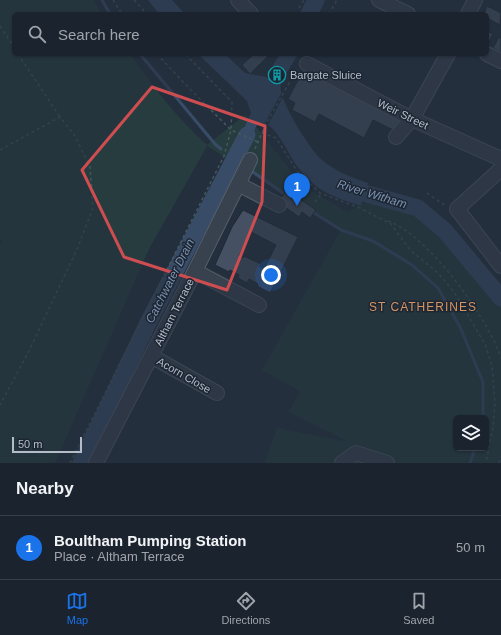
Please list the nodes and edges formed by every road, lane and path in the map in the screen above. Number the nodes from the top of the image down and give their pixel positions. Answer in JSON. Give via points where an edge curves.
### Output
{"nodes":[{"id":1,"x":113,"y":0,"type":"edge"},
{"id":2,"x":134,"y":0,"type":"edge"},
{"id":3,"x":238,"y":0,"type":"edge"},
{"id":4,"x":304,"y":0,"type":"edge"},
{"id":5,"x":336,"y":0,"type":"edge"},
{"id":6,"x":379,"y":0,"type":"edge"},
{"id":7,"x":476,"y":0,"type":"edge"},
{"id":8,"x":299,"y":8,"type":"dead end"},
{"id":9,"x":121,"y":12,"type":"edge"},
{"id":10,"x":145,"y":12,"type":"edge"},
{"id":11,"x":250,"y":12,"type":"edge"},
{"id":12,"x":330,"y":12,"type":"edge"},
{"id":13,"x":404,"y":12,"type":"edge"},
{"id":14,"x":469,"y":12,"type":"edge"},
{"id":15,"x":0,"y":26,"type":"edge"},
{"id":16,"x":12,"y":44,"type":"edge"},
{"id":17,"x":489,"y":55,"type":"edge"},
{"id":18,"x":19,"y":56,"type":"edge"},
{"id":19,"x":159,"y":56,"type":"edge"},
{"id":20,"x":188,"y":56,"type":"edge"},
{"id":21,"x":447,"y":56,"type":"edge"},
{"id":22,"x":501,"y":61,"type":"edge"},
{"id":23,"x":302,"y":66,"type":"joint"},
{"id":24,"x":60,"y":117,"type":"junction"},
{"id":25,"x":412,"y":119,"type":"junction"},
{"id":26,"x":231,"y":130,"type":"junction"},
{"id":27,"x":262,"y":133,"type":"junction"},
{"id":28,"x":396,"y":137,"type":"dead end"},
{"id":29,"x":0,"y":150,"type":"edge"},
{"id":30,"x":501,"y":159,"type":"edge"},
{"id":31,"x":250,"y":160,"type":"dead end"},
{"id":32,"x":501,"y":169,"type":"edge"},
{"id":33,"x":238,"y":184,"type":"junction"},
{"id":34,"x":427,"y":193,"type":"dead end"},
{"id":35,"x":321,"y":194,"type":"junction"},
{"id":36,"x":315,"y":202,"type":"dead end"},
{"id":37,"x":279,"y":205,"type":"dead end"},
{"id":38,"x":457,"y":209,"type":"junction"},
{"id":39,"x":383,"y":219,"type":"junction"},
{"id":40,"x":501,"y":266,"type":"edge"},
{"id":41,"x":195,"y":271,"type":"junction"},
{"id":42,"x":259,"y":305,"type":"dead end"},
{"id":43,"x":151,"y":356,"type":"junction"},
{"id":44,"x":501,"y":358,"type":"edge"},
{"id":45,"x":217,"y":394,"type":"dead end"},
{"id":46,"x":0,"y":405,"type":"edge"},
{"id":47,"x":501,"y":457,"type":"edge"},
{"id":48,"x":70,"y":463,"type":"edge"},
{"id":49,"x":96,"y":463,"type":"edge"},
{"id":50,"x":342,"y":463,"type":"edge"},
{"id":51,"x":387,"y":463,"type":"edge"},
{"id":52,"x":486,"y":463,"type":"edge"},
{"id":53,"x":499,"y":463,"type":"edge"}],
"edges":[{"from":1,"to":9,"type":"path"},
{"from":2,"to":10,"type":"path"},
{"from":3,"to":11,"type":"street"},
{"from":4,"to":8,"type":"path"},
{"from":5,"to":12,"type":"path"},
{"from":6,"to":13,"type":"street"},
{"from":7,"to":14,"type":"street"},
{"from":15,"to":16,"type":"path"},
{"from":17,"to":22,"type":"street"},
{"from":18,"to":24,"type":"path"},
{"from":19,"to":26,"type":"path"},
{"from":20,"to":26,"type":"path","via":[[232,102]]},
{"from":21,"to":25,"type":"street"},
{"from":23,"to":25,"type":"street","name":"Weir Street"},
{"from":23,"to":27,"type":"path","via":[[284,92]]},
{"from":24,"to":29,"type":"path"},
{"from":24,"to":46,"type":"path","via":[[75,136],[90,167],[93,208],[78,247],[29,352]]},
{"from":25,"to":28,"type":"street"},
{"from":25,"to":30,"type":"street","name":"Weir Street"},
{"from":26,"to":27,"type":"path","via":[[258,142]]},
{"from":26,"to":48,"type":"path","via":[[224,156]]},
{"from":27,"to":35,"type":"path","via":[[276,138],[297,171]]},
{"from":31,"to":33,"type":"street","name":"Altham Terrace"},
{"from":32,"to":38,"type":"street"},
{"from":33,"to":37,"type":"street"},
{"from":33,"to":41,"type":"street","name":"Altham Terrace"},
{"from":34,"to":38,"type":"path","via":[[445,206]]},
{"from":35,"to":36,"type":"path"},
{"from":35,"to":39,"type":"path"},
{"from":38,"to":40,"type":"street"},
{"from":39,"to":44,"type":"path","via":[[405,229],[444,268],[477,310]]},
{"from":39,"to":52,"type":"path","via":[[394,227],[410,250],[448,283],[488,350],[495,404]]},
{"from":41,"to":42,"type":"street"},
{"from":41,"to":43,"type":"street","name":"Altham Terrace"},
{"from":43,"to":45,"type":"street","name":"Acorn Close"},
{"from":43,"to":49,"type":"street","name":"Altham Terrace"},
{"from":47,"to":53,"type":"path"},
{"from":50,"to":51,"type":"street","via":[[356,453]]}]}
